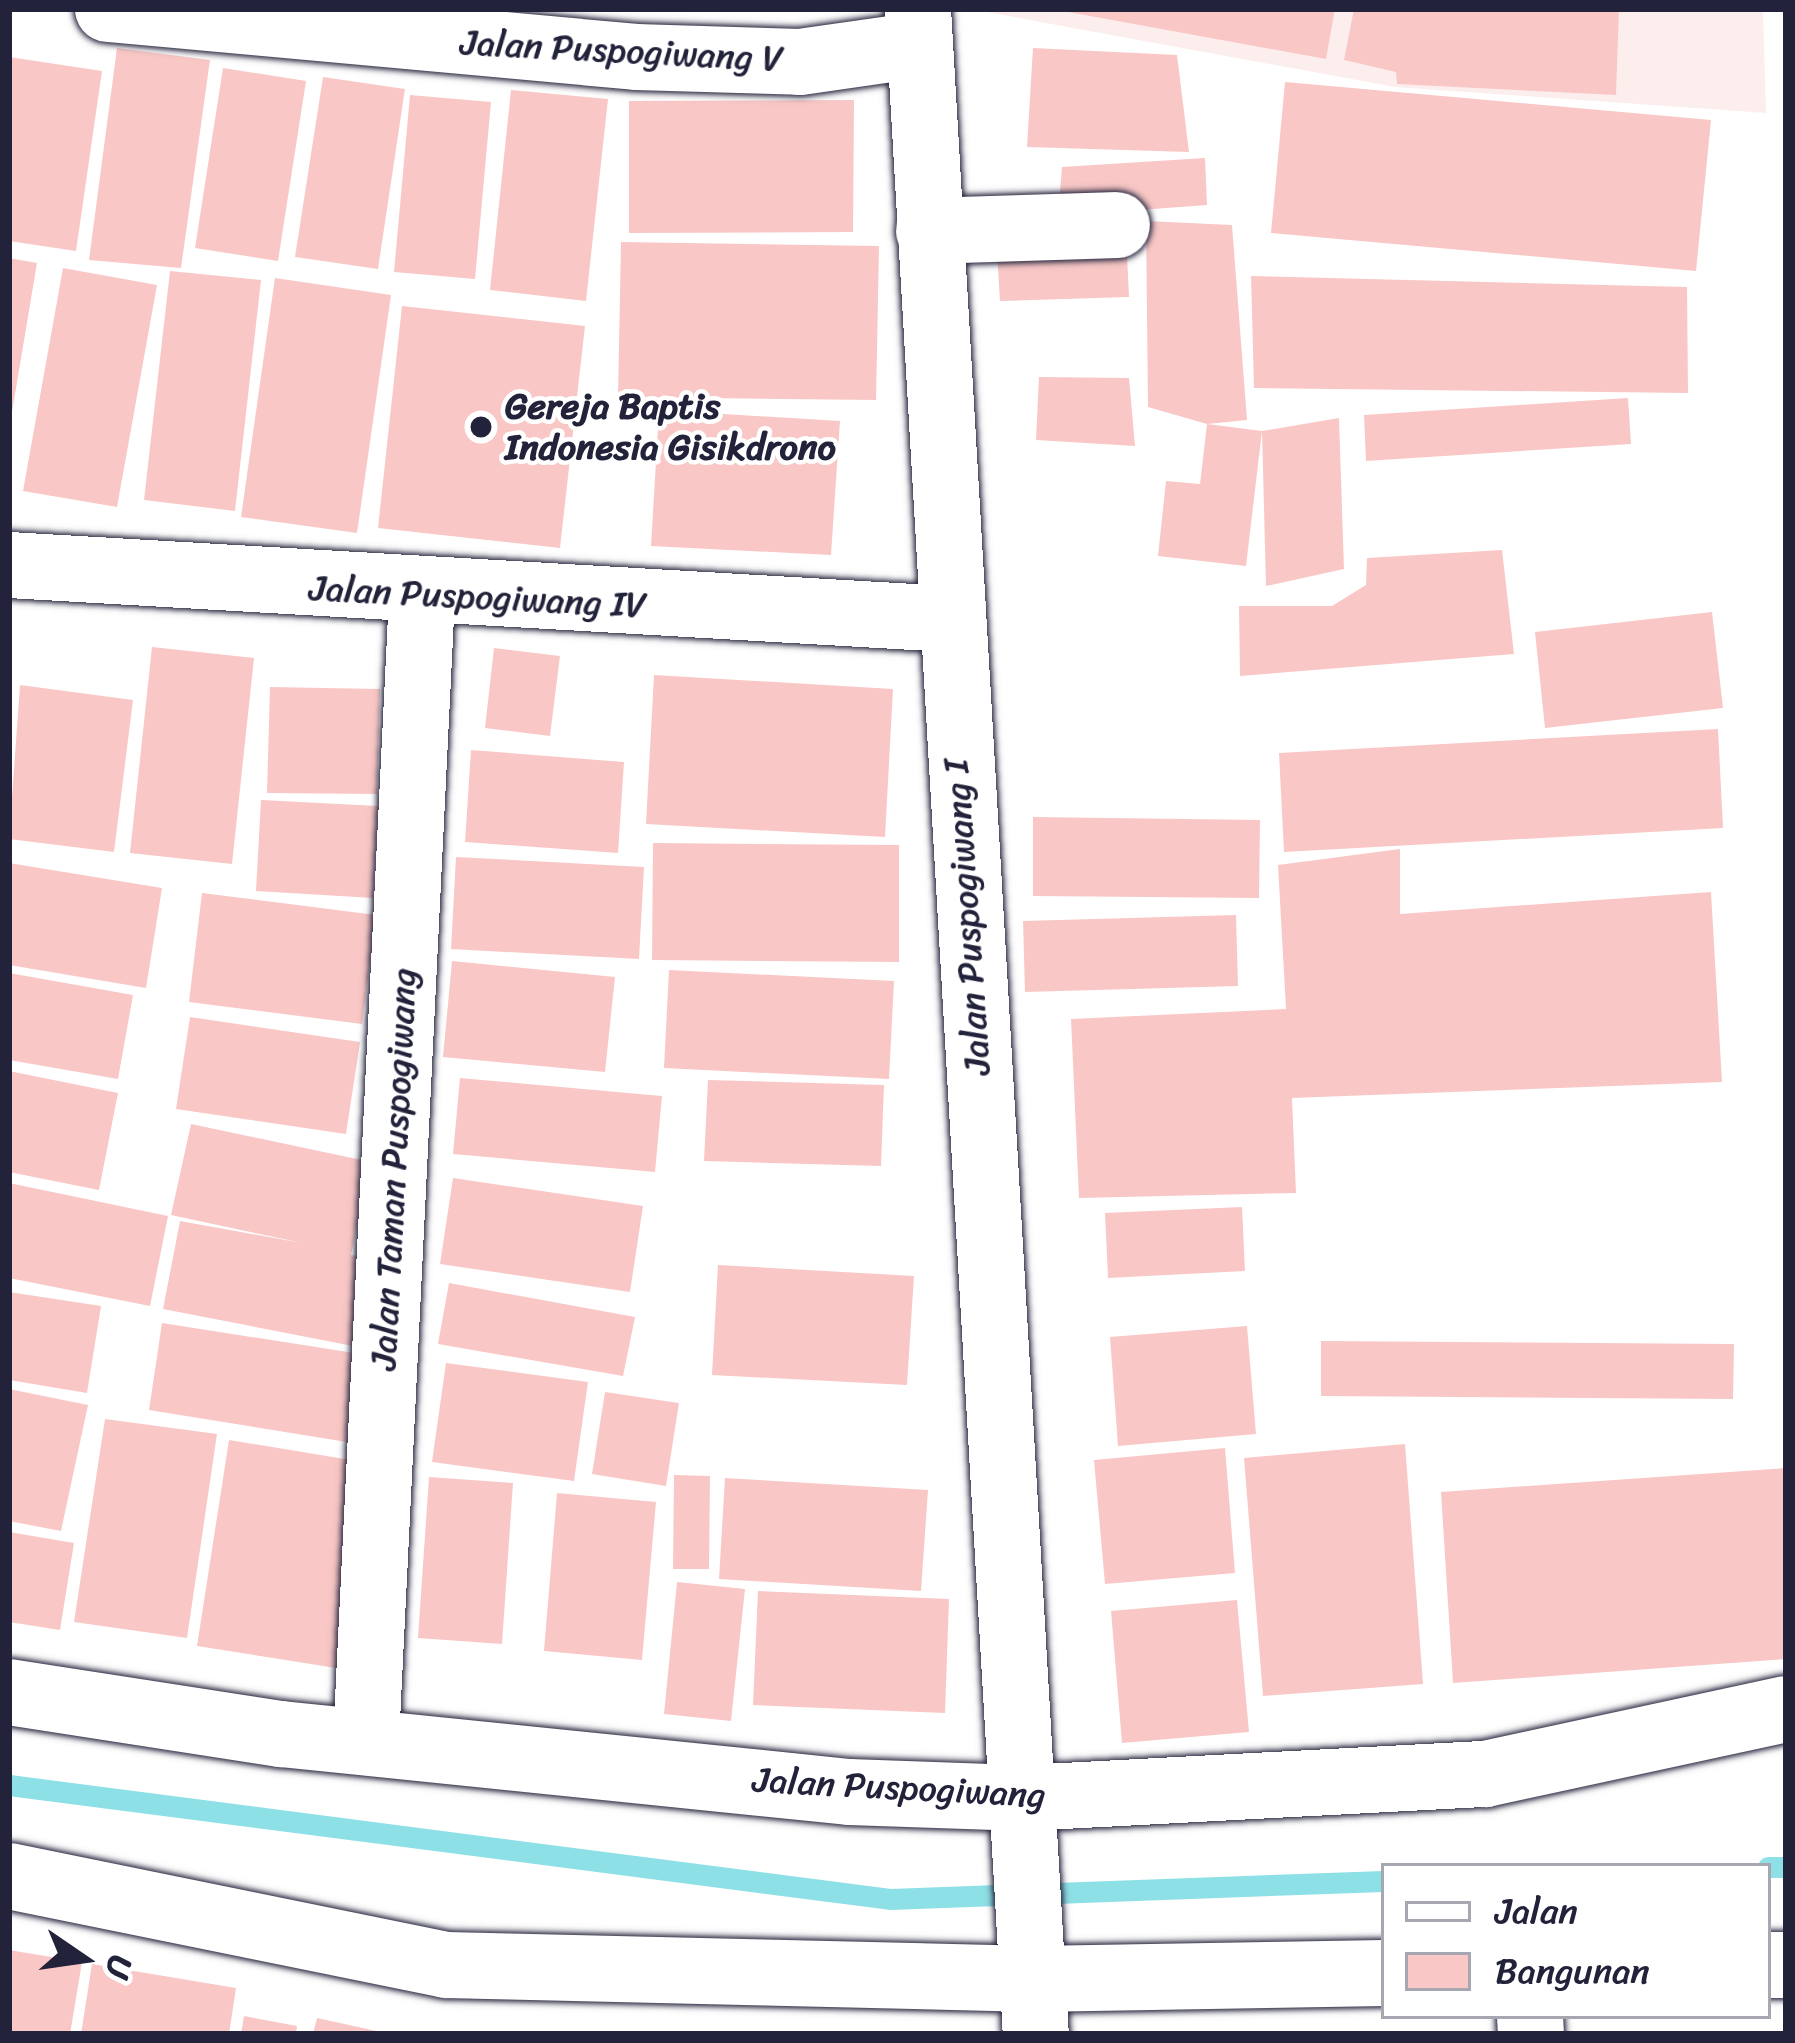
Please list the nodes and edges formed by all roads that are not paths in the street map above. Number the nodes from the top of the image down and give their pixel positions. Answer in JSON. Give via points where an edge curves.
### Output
{"nodes":[{"id":1,"x":109,"y":9,"type":"edge"},
{"id":2,"x":341,"y":21,"type":"edge"},
{"id":3,"x":919,"y":27,"type":"edge"},
{"id":4,"x":1117,"y":225,"type":"dead end"},
{"id":5,"x":929,"y":231,"type":"junction"},
{"id":6,"x":9,"y":565,"type":"edge"},
{"id":7,"x":422,"y":596,"type":"junction"},
{"id":8,"x":948,"y":619,"type":"junction"},
{"id":9,"x":9,"y":1693,"type":"edge"},
{"id":10,"x":1786,"y":1708,"type":"edge"},
{"id":11,"x":366,"y":1741,"type":"junction"},
{"id":12,"x":1026,"y":1811,"type":"junction"},
{"id":13,"x":9,"y":1876,"type":"edge"},
{"id":14,"x":1381,"y":1973,"type":"edge"},
{"id":15,"x":1035,"y":1990,"type":"edge"}],
"edges":[{"from":1,"to":2,"type":"street","name":"Jalan Puspogiwang V"},
{"from":2,"to":3,"type":"street","name":"Jalan Puspogiwang V","via":[[800,62]]},
{"from":3,"to":5,"type":"street","name":"Jalan Puspogiwang I"},
{"from":4,"to":5,"type":"street"},
{"from":5,"to":8,"type":"street","name":"Jalan Puspogiwang I"},
{"from":6,"to":7,"type":"street","name":"Jalan Puspogiwang IV"},
{"from":7,"to":8,"type":"street","name":"Jalan Puspogiwang IV"},
{"from":7,"to":11,"type":"street","name":"Jalan Taman Puspogiwang"},
{"from":8,"to":12,"type":"street","name":"Jalan Puspogiwang I"},
{"from":9,"to":11,"type":"street","name":"Jalan Puspogiwang"},
{"from":10,"to":12,"type":"street","name":"Jalan Puspogiwang","via":[[1485,1774]]},
{"from":11,"to":12,"type":"street","name":"Jalan Puspogiwang"},
{"from":12,"to":15,"type":"street","name":"Jalan Puspogiwang I"},
{"from":13,"to":15,"type":"street","via":[[446,1965]]},
{"from":14,"to":15,"type":"street"}]}
